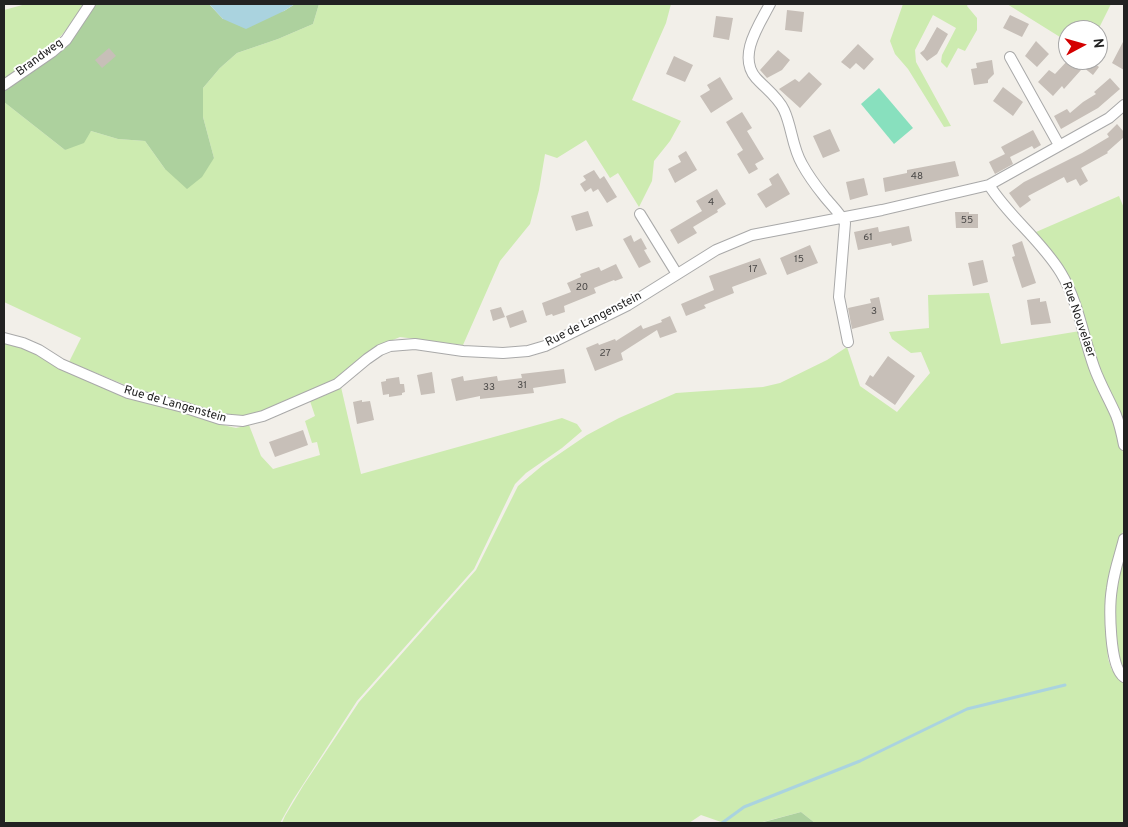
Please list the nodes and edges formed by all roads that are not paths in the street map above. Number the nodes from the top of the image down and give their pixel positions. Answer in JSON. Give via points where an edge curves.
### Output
{"nodes":[{"id":1,"x":90,"y":4,"type":"edge"},
{"id":2,"x":770,"y":4,"type":"edge"},
{"id":3,"x":1010,"y":57,"type":"dead end"},
{"id":4,"x":4,"y":85,"type":"edge"},
{"id":5,"x":1124,"y":105,"type":"edge"},
{"id":6,"x":1059,"y":146,"type":"junction"},
{"id":7,"x":989,"y":185,"type":"junction"},
{"id":8,"x":640,"y":214,"type":"dead end"},
{"id":9,"x":842,"y":218,"type":"junction"},
{"id":10,"x":677,"y":274,"type":"junction"},
{"id":11,"x":4,"y":338,"type":"edge"},
{"id":12,"x":848,"y":342,"type":"dead end"},
{"id":13,"x":1124,"y":445,"type":"edge"},
{"id":14,"x":1124,"y":539,"type":"edge"},
{"id":15,"x":1124,"y":677,"type":"edge"}],
"edges":[{"from":1,"to":4,"type":"street","name":"Brandweg","via":[[66,40]]},
{"from":2,"to":9,"type":"street","via":[[751,43],[749,66],[783,109],[802,165]]},
{"from":3,"to":6,"type":"street"},
{"from":5,"to":6,"type":"street","via":[[1109,118]]},
{"from":6,"to":7,"type":"street"},
{"from":7,"to":9,"type":"street"},
{"from":7,"to":13,"type":"street","name":"Rue Nouvelaer","via":[[1062,274],[1094,368],[1118,420]]},
{"from":8,"to":10,"type":"street"},
{"from":9,"to":10,"type":"street","name":"Rue de Langenstein","via":[[752,235],[716,250]]},
{"from":9,"to":12,"type":"street","via":[[844,233],[839,297]]},
{"from":10,"to":11,"type":"street","name":"Rue de Langenstein","via":[[628,305],[546,346],[503,353],[414,344],[390,346],[329,388],[243,421],[220,419],[128,393],[61,364],[39,350]]},
{"from":14,"to":15,"type":"street","via":[[1111,588],[1113,653],[1115,664]]}]}
